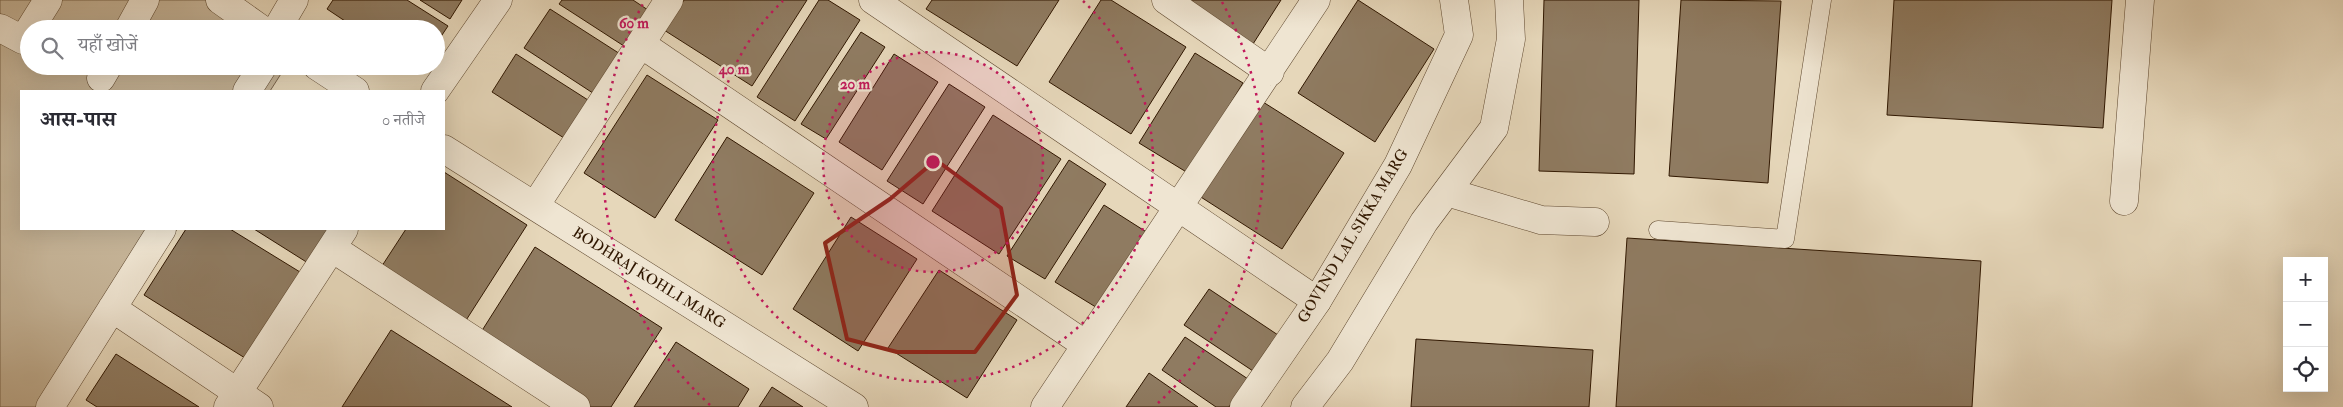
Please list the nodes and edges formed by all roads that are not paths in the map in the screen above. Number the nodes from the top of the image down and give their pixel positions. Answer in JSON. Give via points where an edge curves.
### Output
{"nodes":[{"id":1,"x":48,"y":0,"type":"edge"},
{"id":2,"x":145,"y":0,"type":"edge"},
{"id":3,"x":220,"y":0,"type":"edge"},
{"id":4,"x":294,"y":0,"type":"edge"},
{"id":5,"x":498,"y":0,"type":"edge"},
{"id":6,"x":670,"y":0,"type":"edge"},
{"id":7,"x":873,"y":0,"type":"edge"},
{"id":8,"x":1166,"y":0,"type":"edge"},
{"id":9,"x":1316,"y":0,"type":"edge"},
{"id":10,"x":1454,"y":0,"type":"edge"},
{"id":11,"x":1509,"y":0,"type":"edge"},
{"id":12,"x":1822,"y":0,"type":"edge"},
{"id":13,"x":2140,"y":0,"type":"edge"},
{"id":14,"x":35,"y":20,"type":"edge"},
{"id":15,"x":134,"y":20,"type":"edge"},
{"id":16,"x":248,"y":20,"type":"edge"},
{"id":17,"x":282,"y":20,"type":"edge"},
{"id":18,"x":0,"y":28,"type":"edge"},
{"id":19,"x":20,"y":38,"type":"edge"},
{"id":20,"x":641,"y":44,"type":"junction"},
{"id":21,"x":1270,"y":72,"type":"junction"},
{"id":22,"x":257,"y":75,"type":"edge"},
{"id":23,"x":331,"y":75,"type":"edge"},
{"id":24,"x":248,"y":90,"type":"edge"},
{"id":25,"x":353,"y":90,"type":"edge"},
{"id":26,"x":436,"y":90,"type":"edge"},
{"id":27,"x":445,"y":150,"type":"edge"},
{"id":28,"x":1447,"y":192,"type":"junction"},
{"id":29,"x":2124,"y":201,"type":"dead end"},
{"id":30,"x":535,"y":206,"type":"junction"},
{"id":31,"x":1180,"y":208,"type":"junction"},
{"id":32,"x":1595,"y":222,"type":"dead end"},
{"id":33,"x":161,"y":230,"type":"edge"},
{"id":34,"x":1658,"y":230,"type":"dead end"},
{"id":35,"x":338,"y":238,"type":"edge"},
{"id":36,"x":1317,"y":301,"type":"junction"},
{"id":37,"x":112,"y":308,"type":"junction"},
{"id":38,"x":1086,"y":345,"type":"junction"},
{"id":39,"x":242,"y":402,"type":"edge"},
{"id":40,"x":50,"y":407,"type":"edge"},
{"id":41,"x":576,"y":407,"type":"edge"},
{"id":42,"x":854,"y":407,"type":"edge"},
{"id":43,"x":1045,"y":407,"type":"edge"},
{"id":44,"x":1244,"y":407,"type":"edge"},
{"id":45,"x":1304,"y":407,"type":"edge"}],
"edges":[{"from":1,"to":14,"type":"street"},
{"from":2,"to":15,"type":"street"},
{"from":3,"to":16,"type":"street"},
{"from":4,"to":17,"type":"street"},
{"from":5,"to":26,"type":"street"},
{"from":6,"to":20,"type":"street"},
{"from":7,"to":31,"type":"street"},
{"from":8,"to":21,"type":"street"},
{"from":9,"to":21,"type":"street"},
{"from":10,"to":36,"type":"street","name":"GOVIND LAL SIKKA MARG","via":[[1459,35],[1398,165]]},
{"from":11,"to":28,"type":"street","via":[[1511,39],[1494,128]]},
{"from":12,"to":34,"type":"lane","via":[[1785,239]]},
{"from":13,"to":29,"type":"street"},
{"from":18,"to":19,"type":"street"},
{"from":20,"to":30,"type":"street"},
{"from":20,"to":38,"type":"street"},
{"from":21,"to":31,"type":"street"},
{"from":22,"to":24,"type":"street"},
{"from":23,"to":25,"type":"street"},
{"from":27,"to":30,"type":"street","name":"BODHRAJ KOHLI MARG"},
{"from":28,"to":32,"type":"street","via":[[1541,220]]},
{"from":28,"to":45,"type":"street","via":[[1424,222],[1340,361]]},
{"from":30,"to":42,"type":"street","name":"BODHRAJ KOHLI MARG"},
{"from":31,"to":36,"type":"street"},
{"from":31,"to":38,"type":"street"},
{"from":33,"to":37,"type":"street"},
{"from":35,"to":39,"type":"street"},
{"from":35,"to":41,"type":"street"},
{"from":36,"to":44,"type":"street","name":"GOVIND LAL SIKKA MARG"},
{"from":37,"to":39,"type":"street"},
{"from":37,"to":40,"type":"street"},
{"from":38,"to":43,"type":"street"}]}
